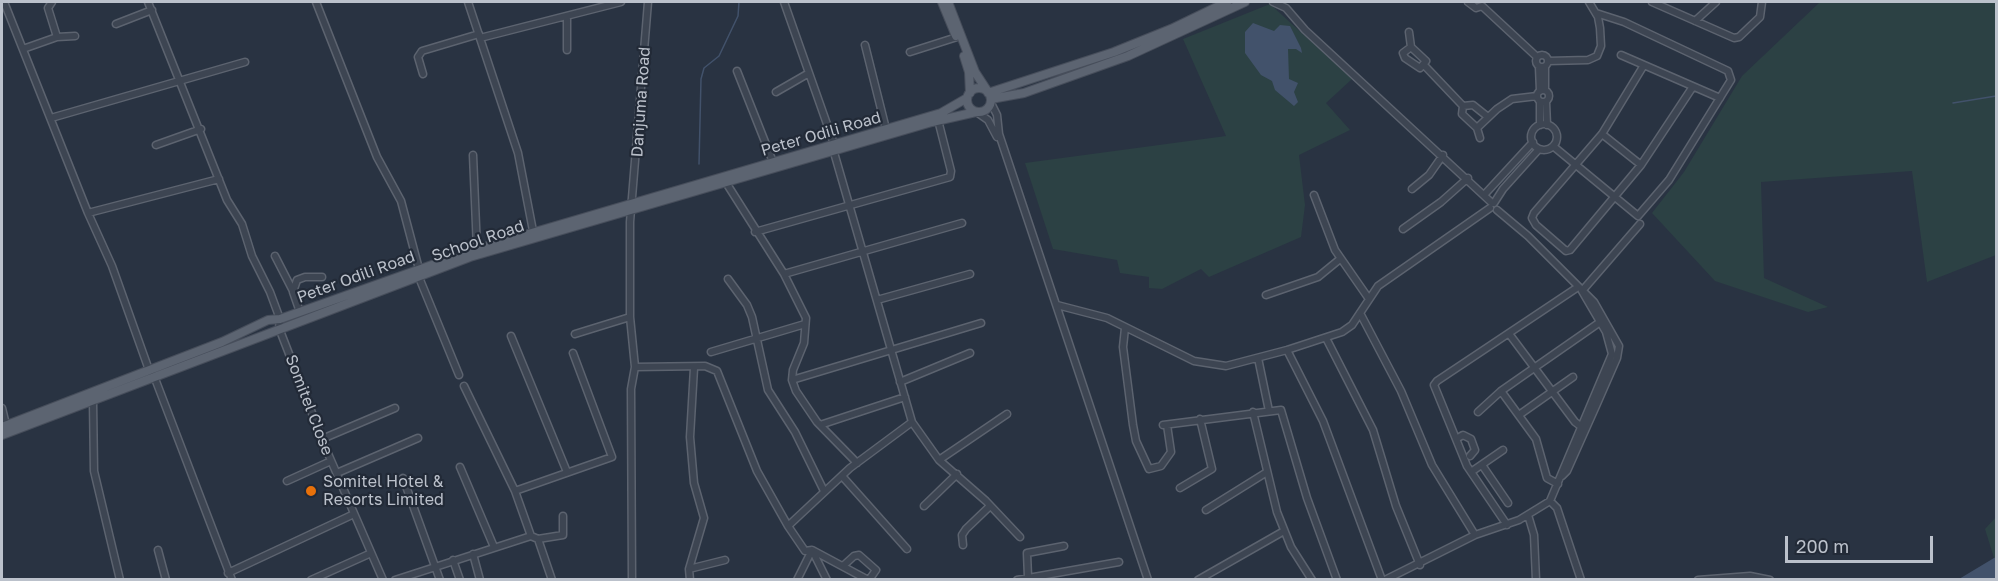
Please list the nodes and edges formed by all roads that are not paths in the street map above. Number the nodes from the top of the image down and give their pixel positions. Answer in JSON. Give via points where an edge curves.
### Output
{"nodes":[{"id":1,"x":4,"y":2,"type":"edge"},
{"id":2,"x":52,"y":2,"type":"edge"},
{"id":3,"x":148,"y":2,"type":"edge"},
{"id":4,"x":316,"y":2,"type":"edge"},
{"id":5,"x":468,"y":2,"type":"edge"},
{"id":6,"x":621,"y":2,"type":"edge"},
{"id":7,"x":648,"y":2,"type":"edge"},
{"id":8,"x":784,"y":2,"type":"edge"},
{"id":9,"x":942,"y":2,"type":"edge"},
{"id":10,"x":948,"y":2,"type":"edge"},
{"id":11,"x":1227,"y":2,"type":"edge"},
{"id":12,"x":1245,"y":2,"type":"edge"},
{"id":13,"x":1273,"y":2,"type":"edge"},
{"id":14,"x":1468,"y":2,"type":"edge"},
{"id":15,"x":1589,"y":2,"type":"edge"},
{"id":16,"x":1652,"y":2,"type":"edge"},
{"id":17,"x":1716,"y":2,"type":"edge"},
{"id":18,"x":1762,"y":2,"type":"edge"},
{"id":19,"x":1483,"y":4,"type":"edge"},
{"id":20,"x":1285,"y":5,"type":"edge"},
{"id":21,"x":152,"y":10,"type":"junction"},
{"id":22,"x":1596,"y":13,"type":"junction"},
{"id":23,"x":567,"y":16,"type":"junction"},
{"id":24,"x":1695,"y":21,"type":"junction"},
{"id":25,"x":116,"y":24,"type":"dead end"},
{"id":26,"x":1410,"y":32,"type":"dead end"},
{"id":27,"x":75,"y":36,"type":"dead end"},
{"id":28,"x":480,"y":36,"type":"junction"},
{"id":29,"x":57,"y":37,"type":"junction"},
{"id":30,"x":957,"y":38,"type":"junction"},
{"id":31,"x":865,"y":45,"type":"dead end"},
{"id":32,"x":1411,"y":47,"type":"junction"},
{"id":33,"x":23,"y":49,"type":"junction"},
{"id":34,"x":567,"y":50,"type":"dead end"},
{"id":35,"x":909,"y":52,"type":"dead end"},
{"id":36,"x":1622,"y":55,"type":"dead end"},
{"id":37,"x":1538,"y":57,"type":"junction"},
{"id":38,"x":245,"y":62,"type":"dead end"},
{"id":39,"x":1424,"y":65,"type":"junction"},
{"id":40,"x":1544,"y":65,"type":"junction"},
{"id":41,"x":1644,"y":65,"type":"junction"},
{"id":42,"x":737,"y":71,"type":"dead end"},
{"id":43,"x":809,"y":73,"type":"junction"},
{"id":44,"x":423,"y":74,"type":"dead end"},
{"id":45,"x":181,"y":81,"type":"junction"},
{"id":46,"x":1692,"y":88,"type":"junction"},
{"id":47,"x":776,"y":92,"type":"dead end"},
{"id":48,"x":968,"y":95,"type":"junction"},
{"id":49,"x":1542,"y":96,"type":"junction"},
{"id":50,"x":990,"y":97,"type":"junction"},
{"id":51,"x":1720,"y":98,"type":"junction"},
{"id":52,"x":1463,"y":106,"type":"junction"},
{"id":53,"x":977,"y":112,"type":"junction"},
{"id":54,"x":1488,"y":117,"type":"junction"},
{"id":55,"x":51,"y":118,"type":"junction"},
{"id":56,"x":938,"y":120,"type":"junction"},
{"id":57,"x":1544,"y":125,"type":"junction"},
{"id":58,"x":1477,"y":128,"type":"junction"},
{"id":59,"x":201,"y":129,"type":"junction"},
{"id":60,"x":886,"y":129,"type":"junction"},
{"id":61,"x":1602,"y":134,"type":"junction"},
{"id":62,"x":1480,"y":138,"type":"dead end"},
{"id":63,"x":1002,"y":141,"type":"junction"},
{"id":64,"x":1533,"y":142,"type":"junction"},
{"id":65,"x":156,"y":145,"type":"dead end"},
{"id":66,"x":1553,"y":146,"type":"junction"},
{"id":67,"x":833,"y":147,"type":"junction"},
{"id":68,"x":1539,"y":149,"type":"junction"},
{"id":69,"x":473,"y":155,"type":"dead end"},
{"id":70,"x":1443,"y":155,"type":"junction"},
{"id":71,"x":773,"y":162,"type":"junction"},
{"id":72,"x":1576,"y":165,"type":"junction"},
{"id":73,"x":1641,"y":165,"type":"junction"},
{"id":74,"x":1468,"y":178,"type":"junction"},
{"id":75,"x":219,"y":179,"type":"junction"},
{"id":76,"x":1497,"y":180,"type":"junction"},
{"id":77,"x":725,"y":182,"type":"junction"},
{"id":78,"x":1505,"y":187,"type":"junction"},
{"id":79,"x":1412,"y":189,"type":"dead end"},
{"id":80,"x":1485,"y":194,"type":"junction"},
{"id":81,"x":1314,"y":195,"type":"dead end"},
{"id":82,"x":1615,"y":196,"type":"junction"},
{"id":83,"x":850,"y":204,"type":"junction"},
{"id":84,"x":633,"y":205,"type":"junction"},
{"id":85,"x":1493,"y":206,"type":"junction"},
{"id":86,"x":88,"y":213,"type":"junction"},
{"id":87,"x":962,"y":223,"type":"dead end"},
{"id":88,"x":1640,"y":224,"type":"dead end"},
{"id":89,"x":1403,"y":229,"type":"dead end"},
{"id":90,"x":533,"y":231,"type":"junction"},
{"id":91,"x":755,"y":232,"type":"junction"},
{"id":92,"x":477,"y":249,"type":"junction"},
{"id":93,"x":864,"y":252,"type":"junction"},
{"id":94,"x":275,"y":256,"type":"dead end"},
{"id":95,"x":1340,"y":259,"type":"junction"},
{"id":96,"x":419,"y":272,"type":"junction"},
{"id":97,"x":784,"y":274,"type":"junction"},
{"id":98,"x":970,"y":274,"type":"dead end"},
{"id":99,"x":322,"y":277,"type":"dead end"},
{"id":100,"x":728,"y":279,"type":"dead end"},
{"id":101,"x":1580,"y":289,"type":"junction"},
{"id":102,"x":293,"y":292,"type":"junction"},
{"id":103,"x":1266,"y":295,"type":"dead end"},
{"id":104,"x":1369,"y":299,"type":"junction"},
{"id":105,"x":877,"y":300,"type":"junction"},
{"id":106,"x":1057,"y":305,"type":"junction"},
{"id":107,"x":300,"y":312,"type":"junction"},
{"id":108,"x":1360,"y":313,"type":"junction"},
{"id":109,"x":630,"y":317,"type":"junction"},
{"id":110,"x":1603,"y":320,"type":"junction"},
{"id":111,"x":981,"y":323,"type":"dead end"},
{"id":112,"x":279,"y":324,"type":"junction"},
{"id":113,"x":805,"y":324,"type":"junction"},
{"id":114,"x":1125,"y":328,"type":"junction"},
{"id":115,"x":575,"y":334,"type":"dead end"},
{"id":116,"x":1510,"y":335,"type":"junction"},
{"id":117,"x":511,"y":336,"type":"dead end"},
{"id":118,"x":758,"y":338,"type":"junction"},
{"id":119,"x":1326,"y":338,"type":"junction"},
{"id":120,"x":891,"y":349,"type":"junction"},
{"id":121,"x":1287,"y":350,"type":"junction"},
{"id":122,"x":711,"y":351,"type":"dead end"},
{"id":123,"x":573,"y":353,"type":"dead end"},
{"id":124,"x":970,"y":354,"type":"dead end"},
{"id":125,"x":1258,"y":358,"type":"junction"},
{"id":126,"x":635,"y":367,"type":"junction"},
{"id":127,"x":694,"y":368,"type":"junction"},
{"id":128,"x":1536,"y":369,"type":"junction"},
{"id":129,"x":151,"y":373,"type":"junction"},
{"id":130,"x":459,"y":375,"type":"dead end"},
{"id":131,"x":1573,"y":377,"type":"dead end"},
{"id":132,"x":792,"y":380,"type":"junction"},
{"id":133,"x":900,"y":382,"type":"junction"},
{"id":134,"x":464,"y":386,"type":"dead end"},
{"id":135,"x":1501,"y":391,"type":"junction"},
{"id":136,"x":1552,"y":392,"type":"junction"},
{"id":137,"x":904,"y":397,"type":"junction"},
{"id":138,"x":93,"y":401,"type":"junction"},
{"id":139,"x":2,"y":408,"type":"edge"},
{"id":140,"x":394,"y":408,"type":"dead end"},
{"id":141,"x":1269,"y":411,"type":"junction"},
{"id":142,"x":1253,"y":412,"type":"junction"},
{"id":143,"x":1478,"y":412,"type":"dead end"},
{"id":144,"x":1007,"y":414,"type":"dead end"},
{"id":145,"x":1519,"y":415,"type":"junction"},
{"id":146,"x":1200,"y":419,"type":"junction"},
{"id":147,"x":912,"y":422,"type":"junction"},
{"id":148,"x":820,"y":425,"type":"junction"},
{"id":149,"x":4,"y":426,"type":"edge"},
{"id":150,"x":1583,"y":428,"type":"junction"},
{"id":151,"x":2,"y":435,"type":"edge"},
{"id":152,"x":418,"y":438,"type":"dead end"},
{"id":153,"x":322,"y":439,"type":"junction"},
{"id":154,"x":1456,"y":439,"type":"junction"},
{"id":155,"x":1503,"y":450,"type":"dead end"},
{"id":156,"x":1470,"y":456,"type":"dead end"},
{"id":157,"x":331,"y":460,"type":"junction"},
{"id":158,"x":939,"y":460,"type":"junction"},
{"id":159,"x":857,"y":463,"type":"junction"},
{"id":160,"x":1482,"y":465,"type":"junction"},
{"id":161,"x":460,"y":467,"type":"dead end"},
{"id":162,"x":567,"y":472,"type":"junction"},
{"id":163,"x":1268,"y":472,"type":"junction"},
{"id":164,"x":1471,"y":472,"type":"junction"},
{"id":165,"x":337,"y":473,"type":"junction"},
{"id":166,"x":957,"y":474,"type":"junction"},
{"id":167,"x":842,"y":476,"type":"junction"},
{"id":168,"x":403,"y":478,"type":"dead end"},
{"id":169,"x":287,"y":481,"type":"dead end"},
{"id":170,"x":1558,"y":484,"type":"junction"},
{"id":171,"x":1180,"y":488,"type":"dead end"},
{"id":172,"x":515,"y":491,"type":"junction"},
{"id":173,"x":825,"y":491,"type":"junction"},
{"id":174,"x":1550,"y":501,"type":"junction"},
{"id":175,"x":1508,"y":503,"type":"dead end"},
{"id":176,"x":990,"y":506,"type":"junction"},
{"id":177,"x":924,"y":507,"type":"dead end"},
{"id":178,"x":1206,"y":510,"type":"dead end"},
{"id":179,"x":354,"y":514,"type":"junction"},
{"id":180,"x":1528,"y":515,"type":"junction"},
{"id":181,"x":563,"y":516,"type":"dead end"},
{"id":182,"x":1507,"y":525,"type":"junction"},
{"id":183,"x":788,"y":526,"type":"junction"},
{"id":184,"x":1284,"y":531,"type":"junction"},
{"id":185,"x":1475,"y":535,"type":"junction"},
{"id":186,"x":1020,"y":537,"type":"dead end"},
{"id":187,"x":534,"y":538,"type":"junction"},
{"id":188,"x":963,"y":545,"type":"dead end"},
{"id":189,"x":1064,"y":546,"type":"dead end"},
{"id":190,"x":494,"y":547,"type":"junction"},
{"id":191,"x":907,"y":549,"type":"dead end"},
{"id":192,"x":158,"y":550,"type":"dead end"},
{"id":193,"x":812,"y":550,"type":"junction"},
{"id":194,"x":369,"y":554,"type":"junction"},
{"id":195,"x":473,"y":554,"type":"junction"},
{"id":196,"x":453,"y":560,"type":"junction"},
{"id":197,"x":725,"y":560,"type":"dead end"},
{"id":198,"x":1119,"y":562,"type":"dead end"},
{"id":199,"x":1420,"y":565,"type":"junction"},
{"id":200,"x":436,"y":566,"type":"junction"},
{"id":201,"x":843,"y":566,"type":"junction"},
{"id":202,"x":689,"y":569,"type":"junction"},
{"id":203,"x":228,"y":573,"type":"junction"},
{"id":204,"x":1028,"y":578,"type":"junction"},
{"id":205,"x":120,"y":579,"type":"edge"},
{"id":206,"x":166,"y":579,"type":"edge"},
{"id":207,"x":232,"y":579,"type":"edge"},
{"id":208,"x":311,"y":579,"type":"edge"},
{"id":209,"x":383,"y":579,"type":"edge"},
{"id":210,"x":395,"y":579,"type":"edge"},
{"id":211,"x":440,"y":579,"type":"edge"},
{"id":212,"x":460,"y":579,"type":"edge"},
{"id":213,"x":480,"y":579,"type":"edge"},
{"id":214,"x":552,"y":579,"type":"edge"},
{"id":215,"x":632,"y":579,"type":"edge"},
{"id":216,"x":690,"y":579,"type":"edge"},
{"id":217,"x":797,"y":579,"type":"edge"},
{"id":218,"x":827,"y":579,"type":"edge"},
{"id":219,"x":869,"y":579,"type":"edge"},
{"id":220,"x":1017,"y":579,"type":"edge"},
{"id":221,"x":1148,"y":579,"type":"edge"},
{"id":222,"x":1198,"y":579,"type":"edge"},
{"id":223,"x":1312,"y":579,"type":"edge"},
{"id":224,"x":1337,"y":579,"type":"edge"},
{"id":225,"x":1386,"y":579,"type":"edge"},
{"id":226,"x":1536,"y":579,"type":"edge"},
{"id":227,"x":1581,"y":579,"type":"edge"},
{"id":228,"x":1698,"y":579,"type":"edge"},
{"id":229,"x":1770,"y":579,"type":"edge"}],
"edges":[{"from":1,"to":33,"type":"street"},
{"from":2,"to":29,"type":"street","via":[[48,8]]},
{"from":3,"to":21,"type":"street","name":"Somitel Close"},
{"from":4,"to":96,"type":"street","via":[[377,157],[401,201]]},
{"from":5,"to":28,"type":"street"},
{"from":6,"to":23,"type":"street"},
{"from":7,"to":84,"type":"street","name":"Danjuma Road"},
{"from":8,"to":43,"type":"street"},
{"from":9,"to":30,"type":"main road"},
{"from":10,"to":50,"type":"main road","via":[[975,72]]},
{"from":11,"to":50,"type":"main road","via":[[1114,52]]},
{"from":12,"to":50,"type":"main road","via":[[1128,56],[1067,79]]},
{"from":13,"to":20,"type":"street"},
{"from":14,"to":19,"type":"street","via":[[1476,8]]},
{"from":15,"to":22,"type":"street"},
{"from":16,"to":24,"type":"street"},
{"from":17,"to":24,"type":"street"},
{"from":18,"to":24,"type":"street","via":[[1760,17],[1739,38]]},
{"from":19,"to":37,"type":"street"},
{"from":20,"to":70,"type":"street","via":[[1305,30]]},
{"from":21,"to":25,"type":"street"},
{"from":21,"to":45,"type":"street","name":"Somitel Close"},
{"from":22,"to":40,"type":"street","via":[[1601,46],[1597,56]]},
{"from":22,"to":51,"type":"street","via":[[1624,22],[1728,71],[1731,80]]},
{"from":23,"to":28,"type":"street"},
{"from":23,"to":34,"type":"street"},
{"from":26,"to":32,"type":"street"},
{"from":27,"to":29,"type":"street"},
{"from":28,"to":44,"type":"street","via":[[419,53]]},
{"from":28,"to":90,"type":"street","via":[[518,153]]},
{"from":29,"to":33,"type":"street"},
{"from":30,"to":35,"type":"street"},
{"from":30,"to":48,"type":"main road","via":[[969,72]]},
{"from":31,"to":60,"type":"street"},
{"from":32,"to":39,"type":"street","via":[[1424,57]]},
{"from":32,"to":39,"type":"street","via":[[1403,53],[1405,58],[1416,68]]},
{"from":33,"to":55,"type":"street"},
{"from":36,"to":41,"type":"street"},
{"from":37,"to":40,"type":"street","via":[[1536,63]]},
{"from":37,"to":40,"type":"street","via":[[1543,55]]},
{"from":38,"to":45,"type":"street"},
{"from":39,"to":52,"type":"street"},
{"from":40,"to":49,"type":"street"},
{"from":41,"to":46,"type":"street"},
{"from":41,"to":61,"type":"street"},
{"from":42,"to":71,"type":"street"},
{"from":43,"to":47,"type":"street"},
{"from":43,"to":67,"type":"street"},
{"from":45,"to":55,"type":"street"},
{"from":45,"to":59,"type":"street","name":"Somitel Close"},
{"from":46,"to":51,"type":"street"},
{"from":46,"to":73,"type":"street"},
{"from":48,"to":50,"type":"main road","via":[[977,88]]},
{"from":48,"to":53,"type":"main road","via":[[968,106]]},
{"from":48,"to":60,"type":"main road","name":"Peter Odili Road","via":[[950,110]]},
{"from":49,"to":54,"type":"street","via":[[1512,99]]},
{"from":49,"to":57,"type":"street"},
{"from":50,"to":53,"type":"main road","via":[[986,110]]},
{"from":50,"to":63,"type":"street"},
{"from":51,"to":82,"type":"street","via":[[1669,180],[1638,216]]},
{"from":52,"to":54,"type":"street","via":[[1473,105]]},
{"from":52,"to":58,"type":"street","via":[[1462,114]]},
{"from":53,"to":56,"type":"main road","name":"School Road"},
{"from":53,"to":63,"type":"street","via":[[988,120]]},
{"from":54,"to":58,"type":"street"},
{"from":55,"to":86,"type":"street"},
{"from":56,"to":67,"type":"main road","name":"School Road"},
{"from":56,"to":83,"type":"street","via":[[950,177]]},
{"from":57,"to":64,"type":"street","via":[[1532,133]]},
{"from":57,"to":66,"type":"street","via":[[1556,132]]},
{"from":58,"to":62,"type":"street"},
{"from":59,"to":65,"type":"street"},
{"from":59,"to":75,"type":"street","name":"Somitel Close"},
{"from":60,"to":67,"type":"main road","name":"Peter Odili Road"},
{"from":61,"to":72,"type":"street"},
{"from":61,"to":73,"type":"street"},
{"from":63,"to":106,"type":"street"},
{"from":64,"to":68,"type":"street"},
{"from":64,"to":76,"type":"street"},
{"from":66,"to":68,"type":"street"},
{"from":66,"to":72,"type":"street"},
{"from":67,"to":71,"type":"main road","name":"Peter Odili Road"},
{"from":67,"to":77,"type":"main road","name":"School Road"},
{"from":67,"to":83,"type":"street"},
{"from":68,"to":78,"type":"street"},
{"from":69,"to":92,"type":"street"},
{"from":70,"to":74,"type":"street"},
{"from":70,"to":79,"type":"street","via":[[1430,175]]},
{"from":71,"to":84,"type":"main road","name":"Peter Odili Road"},
{"from":72,"to":82,"type":"street"},
{"from":72,"to":82,"type":"street","via":[[1532,218],[1566,251]]},
{"from":73,"to":82,"type":"street"},
{"from":74,"to":80,"type":"street"},
{"from":74,"to":89,"type":"street"},
{"from":75,"to":86,"type":"street"},
{"from":75,"to":112,"type":"street","name":"Somitel Close","via":[[242,224]]},
{"from":76,"to":78,"type":"street"},
{"from":76,"to":80,"type":"street"},
{"from":77,"to":84,"type":"main road","name":"School Road"},
{"from":77,"to":91,"type":"street"},
{"from":78,"to":85,"type":"street"},
{"from":80,"to":85,"type":"street"},
{"from":81,"to":95,"type":"street"},
{"from":83,"to":91,"type":"street"},
{"from":83,"to":93,"type":"street"},
{"from":84,"to":90,"type":"main road","name":"Peter Odili Road"},
{"from":84,"to":96,"type":"main road","name":"School Road"},
{"from":84,"to":109,"type":"street","name":"Danjuma Road"},
{"from":85,"to":101,"type":"street"},
{"from":85,"to":104,"type":"street","via":[[1385,281]]},
{"from":86,"to":129,"type":"street"},
{"from":87,"to":93,"type":"street"},
{"from":88,"to":101,"type":"street"},
{"from":90,"to":92,"type":"main road","name":"Peter Odili Road"},
{"from":91,"to":97,"type":"street"},
{"from":92,"to":96,"type":"main road","name":"Peter Odili Road"},
{"from":93,"to":97,"type":"street"},
{"from":93,"to":105,"type":"street"},
{"from":94,"to":102,"type":"street"},
{"from":95,"to":103,"type":"street","via":[[1318,277]]},
{"from":95,"to":104,"type":"street"},
{"from":96,"to":107,"type":"main road","name":"Peter Odili Road"},
{"from":96,"to":112,"type":"main road","name":"School Road"},
{"from":96,"to":130,"type":"street"},
{"from":97,"to":113,"type":"street","via":[[802,308]]},
{"from":98,"to":105,"type":"street"},
{"from":99,"to":102,"type":"street","via":[[297,280]]},
{"from":100,"to":118,"type":"street","via":[[747,304]]},
{"from":101,"to":110,"type":"street"},
{"from":101,"to":116,"type":"street"},
{"from":102,"to":107,"type":"street"},
{"from":104,"to":108,"type":"street"},
{"from":105,"to":120,"type":"street"},
{"from":106,"to":114,"type":"street","via":[[1107,318]]},
{"from":106,"to":221,"type":"street"},
{"from":107,"to":112,"type":"main road","name":"Peter Odili Road"},
{"from":108,"to":119,"type":"street","via":[[1352,325]]},
{"from":108,"to":185,"type":"street","via":[[1401,391],[1432,465]]},
{"from":109,"to":115,"type":"street"},
{"from":109,"to":126,"type":"street","name":"Danjuma Road"},
{"from":110,"to":128,"type":"street"},
{"from":110,"to":150,"type":"street","via":[[1612,354]]},
{"from":111,"to":120,"type":"street"},
{"from":112,"to":129,"type":"main road","name":"School Road"},
{"from":112,"to":129,"type":"main road","name":"Peter Odili Road","via":[[260,324]]},
{"from":112,"to":153,"type":"street","name":"Somitel Close"},
{"from":113,"to":118,"type":"street"},
{"from":113,"to":132,"type":"street","via":[[804,343]]},
{"from":114,"to":125,"type":"street","via":[[1194,361],[1226,366]]},
{"from":114,"to":146,"type":"street","via":[[1123,347],[1133,425],[1149,469],[1161,466],[1171,452],[1165,425]]},
{"from":116,"to":128,"type":"street"},
{"from":116,"to":154,"type":"street","via":[[1434,385]]},
{"from":117,"to":162,"type":"street"},
{"from":118,"to":122,"type":"street"},
{"from":118,"to":173,"type":"street","via":[[768,390]]},
{"from":119,"to":121,"type":"street"},
{"from":119,"to":199,"type":"street","via":[[1373,430],[1399,515]]},
{"from":120,"to":132,"type":"street"},
{"from":120,"to":133,"type":"street"},
{"from":121,"to":125,"type":"street"},
{"from":121,"to":225,"type":"street","via":[[1323,421]]},
{"from":123,"to":162,"type":"street","via":[[612,457]]},
{"from":124,"to":133,"type":"street"},
{"from":125,"to":141,"type":"street"},
{"from":126,"to":127,"type":"street"},
{"from":126,"to":215,"type":"street","name":"Danjuma Road","via":[[631,389]]},
{"from":127,"to":183,"type":"street","via":[[705,366],[717,371],[757,471]]},
{"from":127,"to":202,"type":"street","via":[[691,455],[694,483],[705,518]]},
{"from":128,"to":135,"type":"street"},
{"from":128,"to":136,"type":"street"},
{"from":129,"to":138,"type":"main road","name":"School Road"},
{"from":129,"to":149,"type":"main road","name":"Peter Odili Road"},
{"from":129,"to":203,"type":"street"},
{"from":131,"to":136,"type":"street"},
{"from":132,"to":148,"type":"street"},
{"from":133,"to":137,"type":"street"},
{"from":134,"to":172,"type":"street"},
{"from":135,"to":143,"type":"street"},
{"from":135,"to":145,"type":"street"},
{"from":136,"to":145,"type":"street"},
{"from":136,"to":150,"type":"street"},
{"from":137,"to":147,"type":"street"},
{"from":137,"to":148,"type":"street"},
{"from":138,"to":151,"type":"main road","name":"School Road"},
{"from":138,"to":205,"type":"street","via":[[94,471]]},
{"from":139,"to":149,"type":"street"},
{"from":140,"to":153,"type":"street"},
{"from":141,"to":142,"type":"street"},
{"from":141,"to":224,"type":"street","via":[[1281,411]]},
{"from":142,"to":146,"type":"street"},
{"from":142,"to":163,"type":"street"},
{"from":144,"to":158,"type":"street"},
{"from":145,"to":170,"type":"street","via":[[1540,449],[1547,478]]},
{"from":146,"to":171,"type":"street","via":[[1212,469]]},
{"from":147,"to":158,"type":"street"},
{"from":147,"to":159,"type":"street"},
{"from":148,"to":159,"type":"street"},
{"from":150,"to":170,"type":"street"},
{"from":152,"to":165,"type":"street"},
{"from":153,"to":157,"type":"street","name":"Somitel Close"},
{"from":154,"to":156,"type":"street","via":[[1463,435],[1471,439],[1475,450]]},
{"from":154,"to":164,"type":"street"},
{"from":155,"to":160,"type":"street"},
{"from":157,"to":165,"type":"street","name":"Somitel Close"},
{"from":157,"to":169,"type":"street"},
{"from":158,"to":166,"type":"street"},
{"from":159,"to":167,"type":"street"},
{"from":160,"to":164,"type":"street"},
{"from":160,"to":175,"type":"street"},
{"from":161,"to":190,"type":"street"},
{"from":162,"to":172,"type":"street"},
{"from":163,"to":178,"type":"street"},
{"from":163,"to":184,"type":"street"},
{"from":164,"to":182,"type":"street"},
{"from":165,"to":179,"type":"street","name":"Somitel Close"},
{"from":166,"to":176,"type":"street"},
{"from":166,"to":177,"type":"street"},
{"from":167,"to":173,"type":"street"},
{"from":167,"to":191,"type":"street"},
{"from":168,"to":200,"type":"street"},
{"from":170,"to":174,"type":"street"},
{"from":172,"to":187,"type":"street"},
{"from":173,"to":183,"type":"street"},
{"from":174,"to":180,"type":"street"},
{"from":174,"to":227,"type":"street","via":[[1557,508]]},
{"from":176,"to":186,"type":"street"},
{"from":176,"to":188,"type":"street","via":[[966,529]]},
{"from":179,"to":194,"type":"street","name":"Somitel Close"},
{"from":179,"to":203,"type":"street"},
{"from":180,"to":182,"type":"street"},
{"from":180,"to":226,"type":"street","via":[[1534,535]]},
{"from":181,"to":187,"type":"street","via":[[563,535]]},
{"from":182,"to":185,"type":"street"},
{"from":183,"to":193,"type":"street","via":[[805,550]]},
{"from":184,"to":222,"type":"street"},
{"from":184,"to":223,"type":"street"},
{"from":185,"to":199,"type":"street"},
{"from":187,"to":190,"type":"street"},
{"from":187,"to":214,"type":"street"},
{"from":189,"to":204,"type":"street","via":[[1027,553]]},
{"from":190,"to":195,"type":"street"},
{"from":192,"to":206,"type":"street"},
{"from":193,"to":201,"type":"street"},
{"from":193,"to":217,"type":"street"},
{"from":193,"to":218,"type":"street"},
{"from":194,"to":208,"type":"street"},
{"from":194,"to":209,"type":"street","name":"Somitel Close"},
{"from":195,"to":196,"type":"street"},
{"from":195,"to":213,"type":"street"},
{"from":196,"to":200,"type":"street"},
{"from":196,"to":212,"type":"street"},
{"from":197,"to":202,"type":"street"},
{"from":198,"to":204,"type":"street"},
{"from":199,"to":225,"type":"street"},
{"from":200,"to":210,"type":"street"},
{"from":200,"to":211,"type":"street"},
{"from":201,"to":219,"type":"street"},
{"from":201,"to":219,"type":"street","via":[[859,555],[876,570]]},
{"from":202,"to":216,"type":"street"},
{"from":203,"to":207,"type":"street"},
{"from":204,"to":220,"type":"street"},
{"from":228,"to":229,"type":"street"}]}
